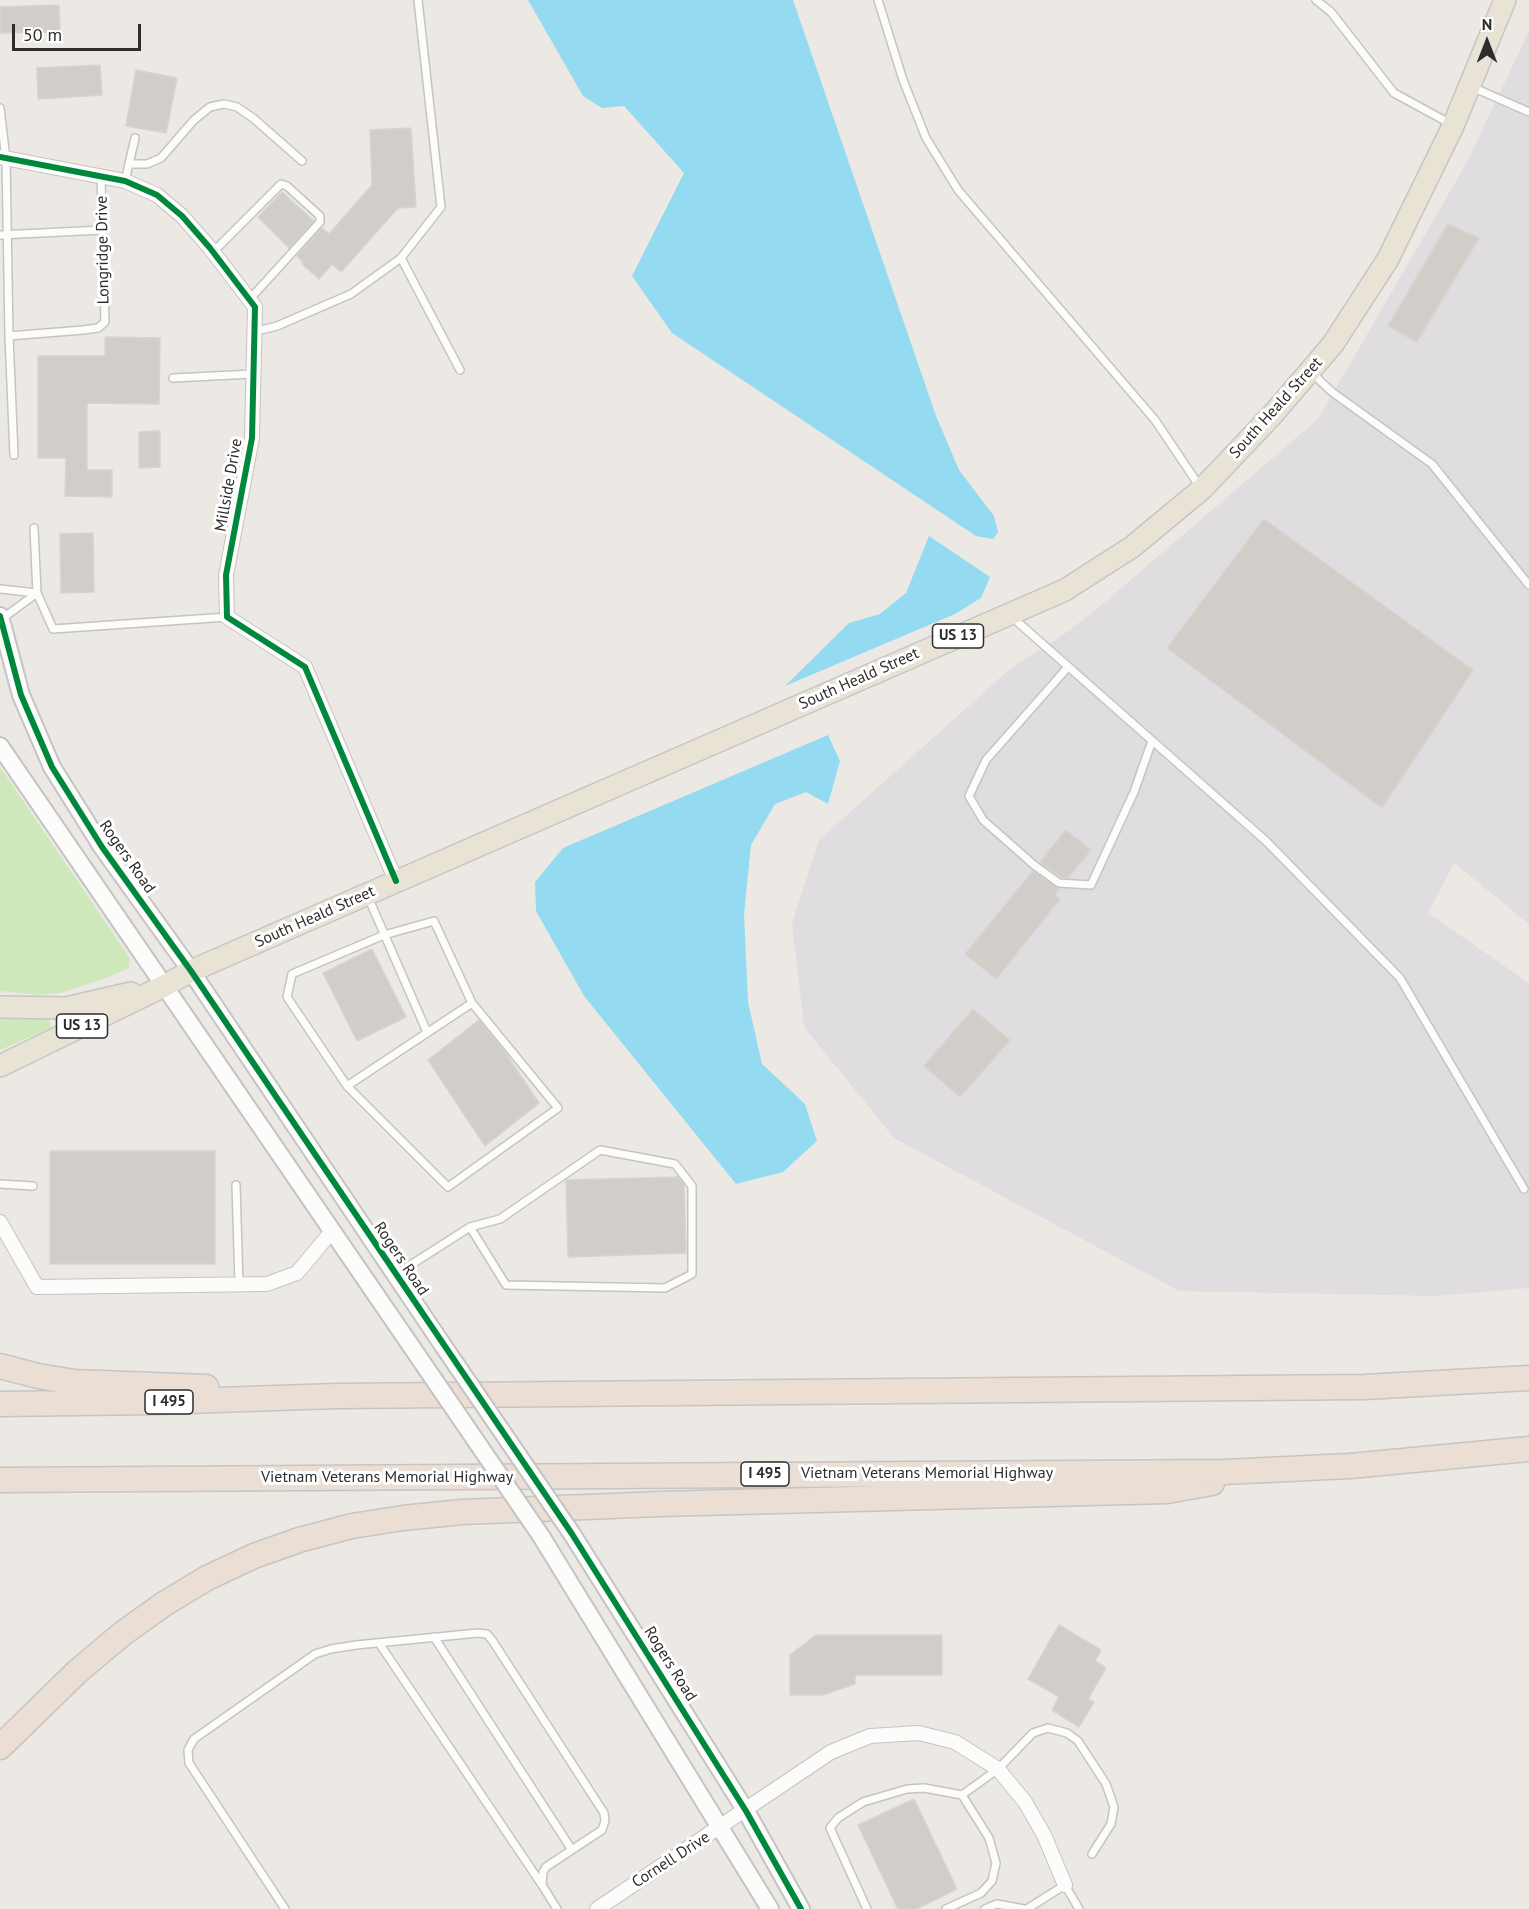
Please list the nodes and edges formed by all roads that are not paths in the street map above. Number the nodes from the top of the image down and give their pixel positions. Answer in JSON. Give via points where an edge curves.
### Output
{"nodes":[{"id":1,"x":418,"y":0,"type":"edge"},
{"id":2,"x":878,"y":0,"type":"edge"},
{"id":3,"x":1316,"y":0,"type":"edge"},
{"id":4,"x":1505,"y":0,"type":"edge"},
{"id":5,"x":1470,"y":86,"type":"junction"},
{"id":6,"x":0,"y":108,"type":"edge"},
{"id":7,"x":1529,"y":112,"type":"edge"},
{"id":8,"x":1453,"y":126,"type":"junction"},
{"id":9,"x":135,"y":138,"type":"dead end"},
{"id":10,"x":3,"y":158,"type":"edge"},
{"id":11,"x":302,"y":161,"type":"dead end"},
{"id":12,"x":129,"y":164,"type":"junction"},
{"id":13,"x":101,"y":178,"type":"junction"},
{"id":14,"x":125,"y":181,"type":"junction"},
{"id":15,"x":102,"y":230,"type":"junction"},
{"id":16,"x":0,"y":235,"type":"edge"},
{"id":17,"x":9,"y":235,"type":"junction"},
{"id":18,"x":213,"y":252,"type":"junction"},
{"id":19,"x":401,"y":258,"type":"junction"},
{"id":20,"x":249,"y":300,"type":"junction"},
{"id":21,"x":253,"y":332,"type":"junction"},
{"id":22,"x":9,"y":336,"type":"junction"},
{"id":23,"x":460,"y":370,"type":"dead end"},
{"id":24,"x":1310,"y":371,"type":"junction"},
{"id":25,"x":252,"y":374,"type":"junction"},
{"id":26,"x":173,"y":378,"type":"dead end"},
{"id":27,"x":14,"y":455,"type":"dead end"},
{"id":28,"x":1202,"y":489,"type":"junction"},
{"id":29,"x":34,"y":528,"type":"dead end"},
{"id":30,"x":1529,"y":585,"type":"edge"},
{"id":31,"x":0,"y":589,"type":"edge"},
{"id":32,"x":37,"y":593,"type":"junction"},
{"id":33,"x":1008,"y":614,"type":"junction"},
{"id":34,"x":227,"y":617,"type":"junction"},
{"id":35,"x":0,"y":618,"type":"edge"},
{"id":36,"x":1068,"y":667,"type":"junction"},
{"id":37,"x":1152,"y":741,"type":"junction"},
{"id":38,"x":0,"y":746,"type":"edge"},
{"id":39,"x":396,"y":881,"type":"junction"},
{"id":40,"x":367,"y":894,"type":"junction"},
{"id":41,"x":384,"y":934,"type":"junction"},
{"id":42,"x":191,"y":971,"type":"junction"},
{"id":43,"x":164,"y":986,"type":"junction"},
{"id":44,"x":472,"y":1003,"type":"junction"},
{"id":45,"x":0,"y":1007,"type":"edge"},
{"id":46,"x":427,"y":1032,"type":"junction"},
{"id":47,"x":0,"y":1066,"type":"edge"},
{"id":48,"x":347,"y":1086,"type":"junction"},
{"id":49,"x":0,"y":1184,"type":"edge"},
{"id":50,"x":236,"y":1185,"type":"dead end"},
{"id":51,"x":33,"y":1186,"type":"dead end"},
{"id":52,"x":1524,"y":1189,"type":"dead end"},
{"id":53,"x":0,"y":1222,"type":"edge"},
{"id":54,"x":470,"y":1227,"type":"junction"},
{"id":55,"x":332,"y":1231,"type":"junction"},
{"id":56,"x":395,"y":1275,"type":"junction"},
{"id":57,"x":238,"y":1284,"type":"junction"},
{"id":58,"x":0,"y":1366,"type":"edge"},
{"id":59,"x":1529,"y":1378,"type":"edge"},
{"id":60,"x":337,"y":1396,"type":"junction"},
{"id":61,"x":0,"y":1404,"type":"edge"},
{"id":62,"x":1529,"y":1449,"type":"edge"},
{"id":63,"x":1287,"y":1470,"type":"junction"},
{"id":64,"x":0,"y":1480,"type":"edge"},
{"id":65,"x":434,"y":1637,"type":"junction"},
{"id":66,"x":379,"y":1643,"type":"junction"},
{"id":67,"x":0,"y":1747,"type":"edge"},
{"id":68,"x":998,"y":1769,"type":"junction"},
{"id":69,"x":962,"y":1795,"type":"junction"},
{"id":70,"x":746,"y":1811,"type":"junction"},
{"id":71,"x":720,"y":1828,"type":"junction"},
{"id":72,"x":572,"y":1850,"type":"junction"},
{"id":73,"x":1092,"y":1854,"type":"dead end"},
{"id":74,"x":542,"y":1885,"type":"junction"},
{"id":75,"x":1065,"y":1885,"type":"junction"},
{"id":76,"x":285,"y":1909,"type":"edge"},
{"id":77,"x":557,"y":1909,"type":"edge"},
{"id":78,"x":597,"y":1909,"type":"edge"},
{"id":79,"x":770,"y":1909,"type":"edge"},
{"id":80,"x":801,"y":1909,"type":"edge"},
{"id":81,"x":867,"y":1909,"type":"edge"},
{"id":82,"x":946,"y":1909,"type":"edge"},
{"id":83,"x":985,"y":1909,"type":"edge"},
{"id":84,"x":1025,"y":1909,"type":"edge"},
{"id":85,"x":1079,"y":1909,"type":"edge"}],
"edges":[{"from":1,"to":19,"type":"lane","via":[[441,207]]},
{"from":2,"to":28,"type":"lane","via":[[926,138],[958,190],[1155,420]]},
{"from":3,"to":8,"type":"lane","via":[[1331,12],[1394,93]]},
{"from":4,"to":5,"type":"main road","name":"South Heald Street","number":"US 13"},
{"from":5,"to":7,"type":"lane"},
{"from":5,"to":8,"type":"main road","name":"South Heald Street","number":"US 13"},
{"from":6,"to":10,"type":"lane"},
{"from":8,"to":24,"type":"main road","name":"South Heald Street","number":"US 13","via":[[1388,259],[1333,344]]},
{"from":9,"to":12,"type":"lane"},
{"from":10,"to":13,"type":"street","name":"Millside Drive"},
{"from":10,"to":17,"type":"lane"},
{"from":11,"to":12,"type":"lane","via":[[253,118],[224,104],[210,107],[194,120],[161,158],[147,164]]},
{"from":12,"to":14,"type":"lane"},
{"from":13,"to":14,"type":"street","name":"Millside Drive"},
{"from":13,"to":15,"type":"lane","name":"Longridge Drive"},
{"from":14,"to":18,"type":"street","name":"Millside Drive","via":[[157,195],[182,216]]},
{"from":15,"to":17,"type":"lane"},
{"from":15,"to":22,"type":"lane","name":"Longridge Drive","via":[[105,322],[98,328]]},
{"from":16,"to":17,"type":"lane"},
{"from":17,"to":22,"type":"lane"},
{"from":18,"to":20,"type":"street","name":"Millside Drive"},
{"from":18,"to":20,"type":"lane","via":[[281,184],[320,216],[320,222]]},
{"from":19,"to":21,"type":"lane","via":[[351,294],[277,326]]},
{"from":19,"to":23,"type":"lane"},
{"from":20,"to":21,"type":"street","name":"Millside Drive","via":[[255,307]]},
{"from":21,"to":25,"type":"street","name":"Millside Drive"},
{"from":22,"to":27,"type":"lane"},
{"from":24,"to":28,"type":"main road","name":"South Heald Street","number":"US 13"},
{"from":24,"to":30,"type":"lane","via":[[1332,392],[1432,464]]},
{"from":25,"to":26,"type":"lane"},
{"from":25,"to":34,"type":"street","name":"Millside Drive","via":[[252,438],[226,575]]},
{"from":28,"to":33,"type":"main road","name":"South Heald Street","number":"US 13","via":[[1132,547],[1065,590]]},
{"from":29,"to":32,"type":"lane"},
{"from":31,"to":32,"type":"lane"},
{"from":32,"to":34,"type":"lane","via":[[53,629]]},
{"from":32,"to":35,"type":"lane"},
{"from":33,"to":36,"type":"lane"},
{"from":33,"to":39,"type":"main road","name":"South Heald Street","number":"US 13"},
{"from":34,"to":39,"type":"street","via":[[305,668]]},
{"from":35,"to":42,"type":"street","name":"Rogers Road","via":[[21,695],[52,767],[102,847]]},
{"from":36,"to":37,"type":"lane"},
{"from":36,"to":37,"type":"lane","via":[[986,760],[969,796],[984,820],[1034,865],[1059,883],[1091,885],[1134,792]]},
{"from":37,"to":52,"type":"lane","via":[[1266,841],[1400,978]]},
{"from":38,"to":43,"type":"street"},
{"from":39,"to":40,"type":"main road","name":"South Heald Street","number":"US 13"},
{"from":40,"to":41,"type":"lane"},
{"from":40,"to":42,"type":"main road","name":"South Heald Street","number":"US 13"},
{"from":41,"to":44,"type":"lane","via":[[434,921]]},
{"from":41,"to":46,"type":"lane"},
{"from":41,"to":48,"type":"lane","via":[[292,974],[287,997]]},
{"from":42,"to":43,"type":"main road","name":"South Heald Street","number":"US 13"},
{"from":42,"to":56,"type":"street","name":"Rogers Road"},
{"from":43,"to":45,"type":"main road","name":"South Heald Street","number":"US 13","via":[[66,1008]]},
{"from":43,"to":47,"type":"main road","name":"South Heald Street","number":"US 13"},
{"from":43,"to":55,"type":"street"},
{"from":44,"to":46,"type":"lane"},
{"from":44,"to":48,"type":"lane","via":[[558,1108],[448,1187]]},
{"from":46,"to":48,"type":"lane"},
{"from":49,"to":51,"type":"lane"},
{"from":50,"to":57,"type":"lane"},
{"from":53,"to":57,"type":"street","via":[[37,1287]]},
{"from":54,"to":54,"type":"lane","via":[[500,1219],[600,1150],[675,1164],[692,1186],[692,1274],[664,1288],[506,1285]]},
{"from":54,"to":56,"type":"lane"},
{"from":55,"to":57,"type":"street","via":[[297,1273],[267,1284]]},
{"from":55,"to":71,"type":"street","bridge":true,"via":[[542,1536]]},
{"from":56,"to":70,"type":"street","name":"Rogers Road","bridge":true,"via":[[572,1534]]},
{"from":58,"to":60,"type":"highway","via":[[74,1382]]},
{"from":59,"to":60,"type":"highway","number":"I 495","via":[[1364,1387]]},
{"from":60,"to":61,"type":"highway","number":"I 495"},
{"from":62,"to":63,"type":"highway","name":"Vietnam Veterans Memorial Highway","number":"I 495"},
{"from":63,"to":64,"type":"highway","name":"Vietnam Veterans Memorial Highway","number":"I 495"},
{"from":63,"to":67,"type":"highway","via":[[1167,1491],[471,1511],[351,1526],[254,1556],[164,1604],[78,1671]]},
{"from":65,"to":66,"type":"lane"},
{"from":65,"to":72,"type":"lane"},
{"from":65,"to":72,"type":"lane","via":[[486,1634],[505,1660],[604,1813],[602,1830]]},
{"from":66,"to":74,"type":"lane"},
{"from":66,"to":76,"type":"lane","via":[[315,1654],[194,1739],[188,1750],[189,1763]]},
{"from":68,"to":69,"type":"lane"},
{"from":68,"to":70,"type":"street","name":"Cornell Drive","via":[[956,1742],[919,1733],[870,1736],[831,1752]]},
{"from":68,"to":73,"type":"lane","via":[[1033,1733],[1048,1728],[1078,1741],[1106,1784],[1114,1807],[1112,1824]]},
{"from":68,"to":75,"type":"street","name":"Cornell Drive","via":[[1025,1802]]},
{"from":69,"to":81,"type":"lane","via":[[907,1789],[863,1802],[838,1818],[830,1828]]},
{"from":69,"to":82,"type":"lane","via":[[988,1838],[996,1863],[992,1881],[981,1893]]},
{"from":70,"to":71,"type":"street","name":"Cornell Drive"},
{"from":70,"to":80,"type":"street","name":"Rogers Road"},
{"from":71,"to":78,"type":"street","name":"Cornell Drive"},
{"from":71,"to":79,"type":"street"},
{"from":72,"to":74,"type":"lane","via":[[546,1867]]},
{"from":74,"to":77,"type":"lane"},
{"from":75,"to":84,"type":"lane"},
{"from":75,"to":85,"type":"lane"},
{"from":83,"to":84,"type":"lane","via":[[997,1904]]}]}
